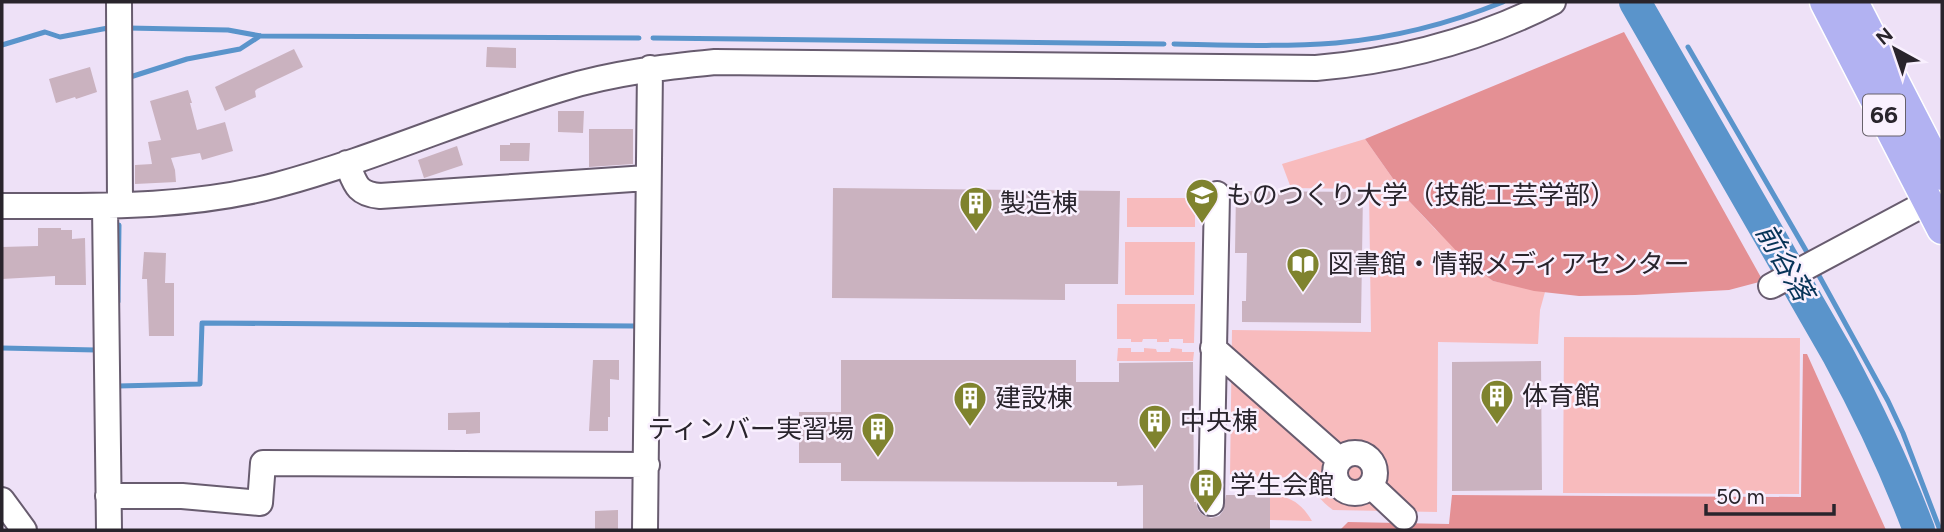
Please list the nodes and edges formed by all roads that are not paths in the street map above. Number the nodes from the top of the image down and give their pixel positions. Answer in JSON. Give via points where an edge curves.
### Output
{"nodes":[{"id":1,"x":119,"y":2,"type":"edge"},
{"id":2,"x":1553,"y":2,"type":"edge"},
{"id":3,"x":1825,"y":2,"type":"edge"},
{"id":4,"x":1853,"y":2,"type":"edge"},
{"id":5,"x":650,"y":68,"type":"junction"},
{"id":6,"x":347,"y":163,"type":"junction"},
{"id":7,"x":1942,"y":175,"type":"edge"},
{"id":8,"x":647,"y":178,"type":"junction"},
{"id":9,"x":1217,"y":194,"type":"dead end"},
{"id":10,"x":1928,"y":202,"type":"junction"},
{"id":11,"x":2,"y":206,"type":"edge"},
{"id":12,"x":113,"y":206,"type":"junction"},
{"id":13,"x":1942,"y":229,"type":"edge"},
{"id":14,"x":1775,"y":284,"type":"dead end"},
{"id":15,"x":1213,"y":348,"type":"junction"},
{"id":16,"x":647,"y":465,"type":"junction"},
{"id":17,"x":108,"y":496,"type":"junction"},
{"id":18,"x":2,"y":500,"type":"edge"},
{"id":19,"x":1211,"y":503,"type":"dead end"},
{"id":20,"x":1404,"y":517,"type":"dead end"},
{"id":21,"x":24,"y":530,"type":"edge"},
{"id":22,"x":109,"y":530,"type":"edge"},
{"id":23,"x":645,"y":530,"type":"edge"}],
"edges":[{"from":1,"to":12,"type":"street"},
{"from":2,"to":5,"type":"street","via":[[1500,27],[1443,46],[1354,65],[1316,68],[715,62]]},
{"from":3,"to":10,"type":"main road","number":"66"},
{"from":4,"to":7,"type":"main road","number":"66"},
{"from":5,"to":6,"type":"street","via":[[565,87]]},
{"from":5,"to":8,"type":"street"},
{"from":6,"to":8,"type":"street","via":[[360,191],[380,196]]},
{"from":6,"to":12,"type":"street","via":[[222,197]]},
{"from":8,"to":16,"type":"street"},
{"from":9,"to":15,"type":"street"},
{"from":10,"to":13,"type":"main road","number":"66"},
{"from":10,"to":14,"type":"street"},
{"from":11,"to":12,"type":"street"},
{"from":12,"to":17,"type":"street"},
{"from":15,"to":19,"type":"street"},
{"from":15,"to":20,"type":"street","via":[[1340,460],[1336,475],[1341,487],[1353,493],[1371,486]]},
{"from":16,"to":17,"type":"street","via":[[263,463],[260,503]]},
{"from":16,"to":23,"type":"street"},
{"from":17,"to":22,"type":"street"},
{"from":18,"to":21,"type":"street"}]}
